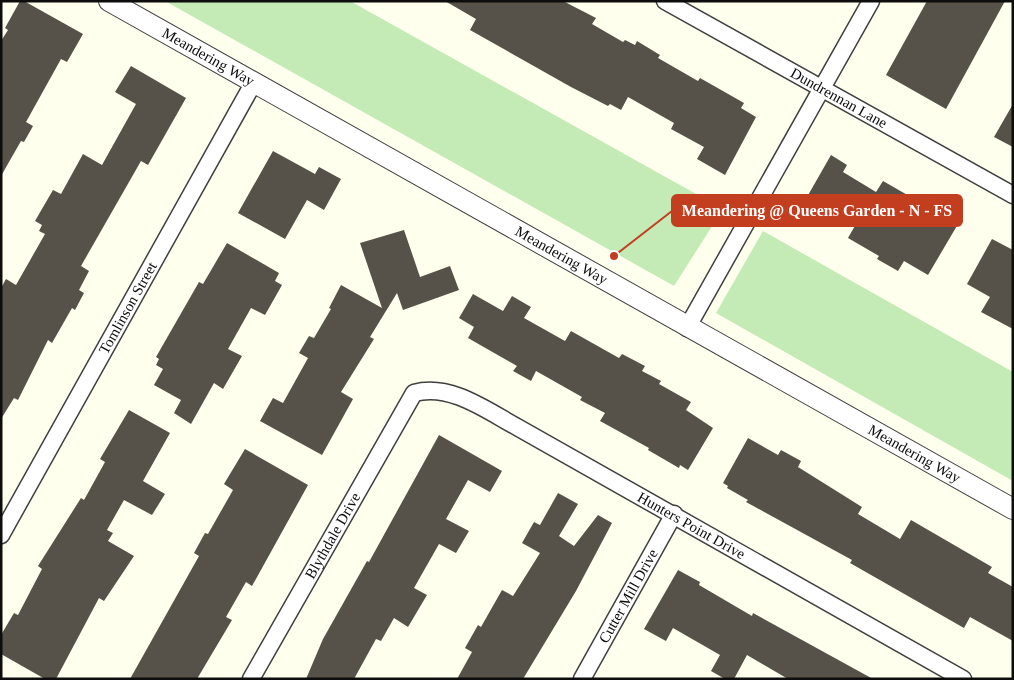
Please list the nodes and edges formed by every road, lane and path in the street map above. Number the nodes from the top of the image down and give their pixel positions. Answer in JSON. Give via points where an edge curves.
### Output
{"nodes":[{"id":1,"x":109,"y":1,"type":"edge"},
{"id":2,"x":666,"y":1,"type":"edge"},
{"id":3,"x":871,"y":1,"type":"edge"},
{"id":4,"x":254,"y":82,"type":"junction"},
{"id":5,"x":822,"y":87,"type":"junction"},
{"id":6,"x":1013,"y":195,"type":"edge"},
{"id":7,"x":687,"y":328,"type":"junction"},
{"id":8,"x":414,"y":393,"type":"joint"},
{"id":9,"x":1013,"y":509,"type":"edge"},
{"id":10,"x":674,"y":514,"type":"junction"},
{"id":11,"x":1,"y":535,"type":"edge"},
{"id":12,"x":251,"y":679,"type":"edge"},
{"id":13,"x":582,"y":679,"type":"edge"},
{"id":14,"x":964,"y":679,"type":"edge"}],
"edges":[{"from":1,"to":4,"type":"street","name":"Meandering Way"},
{"from":2,"to":5,"type":"street","name":"Dundrennan Lane"},
{"from":3,"to":5,"type":"street"},
{"from":4,"to":7,"type":"street","name":"Meandering Way"},
{"from":4,"to":11,"type":"street","name":"Tomlinson Street"},
{"from":5,"to":6,"type":"street","name":"Dundrennan Lane"},
{"from":5,"to":7,"type":"street"},
{"from":7,"to":9,"type":"street","name":"Meandering Way"},
{"from":8,"to":10,"type":"street","name":"Hunters Point Drive","via":[[428,389],[462,398]]},
{"from":8,"to":12,"type":"street","name":"Blythdale Drive"},
{"from":10,"to":13,"type":"street","name":"Cutter Mill Drive"},
{"from":10,"to":14,"type":"street","name":"Hunters Point Drive"}]}
